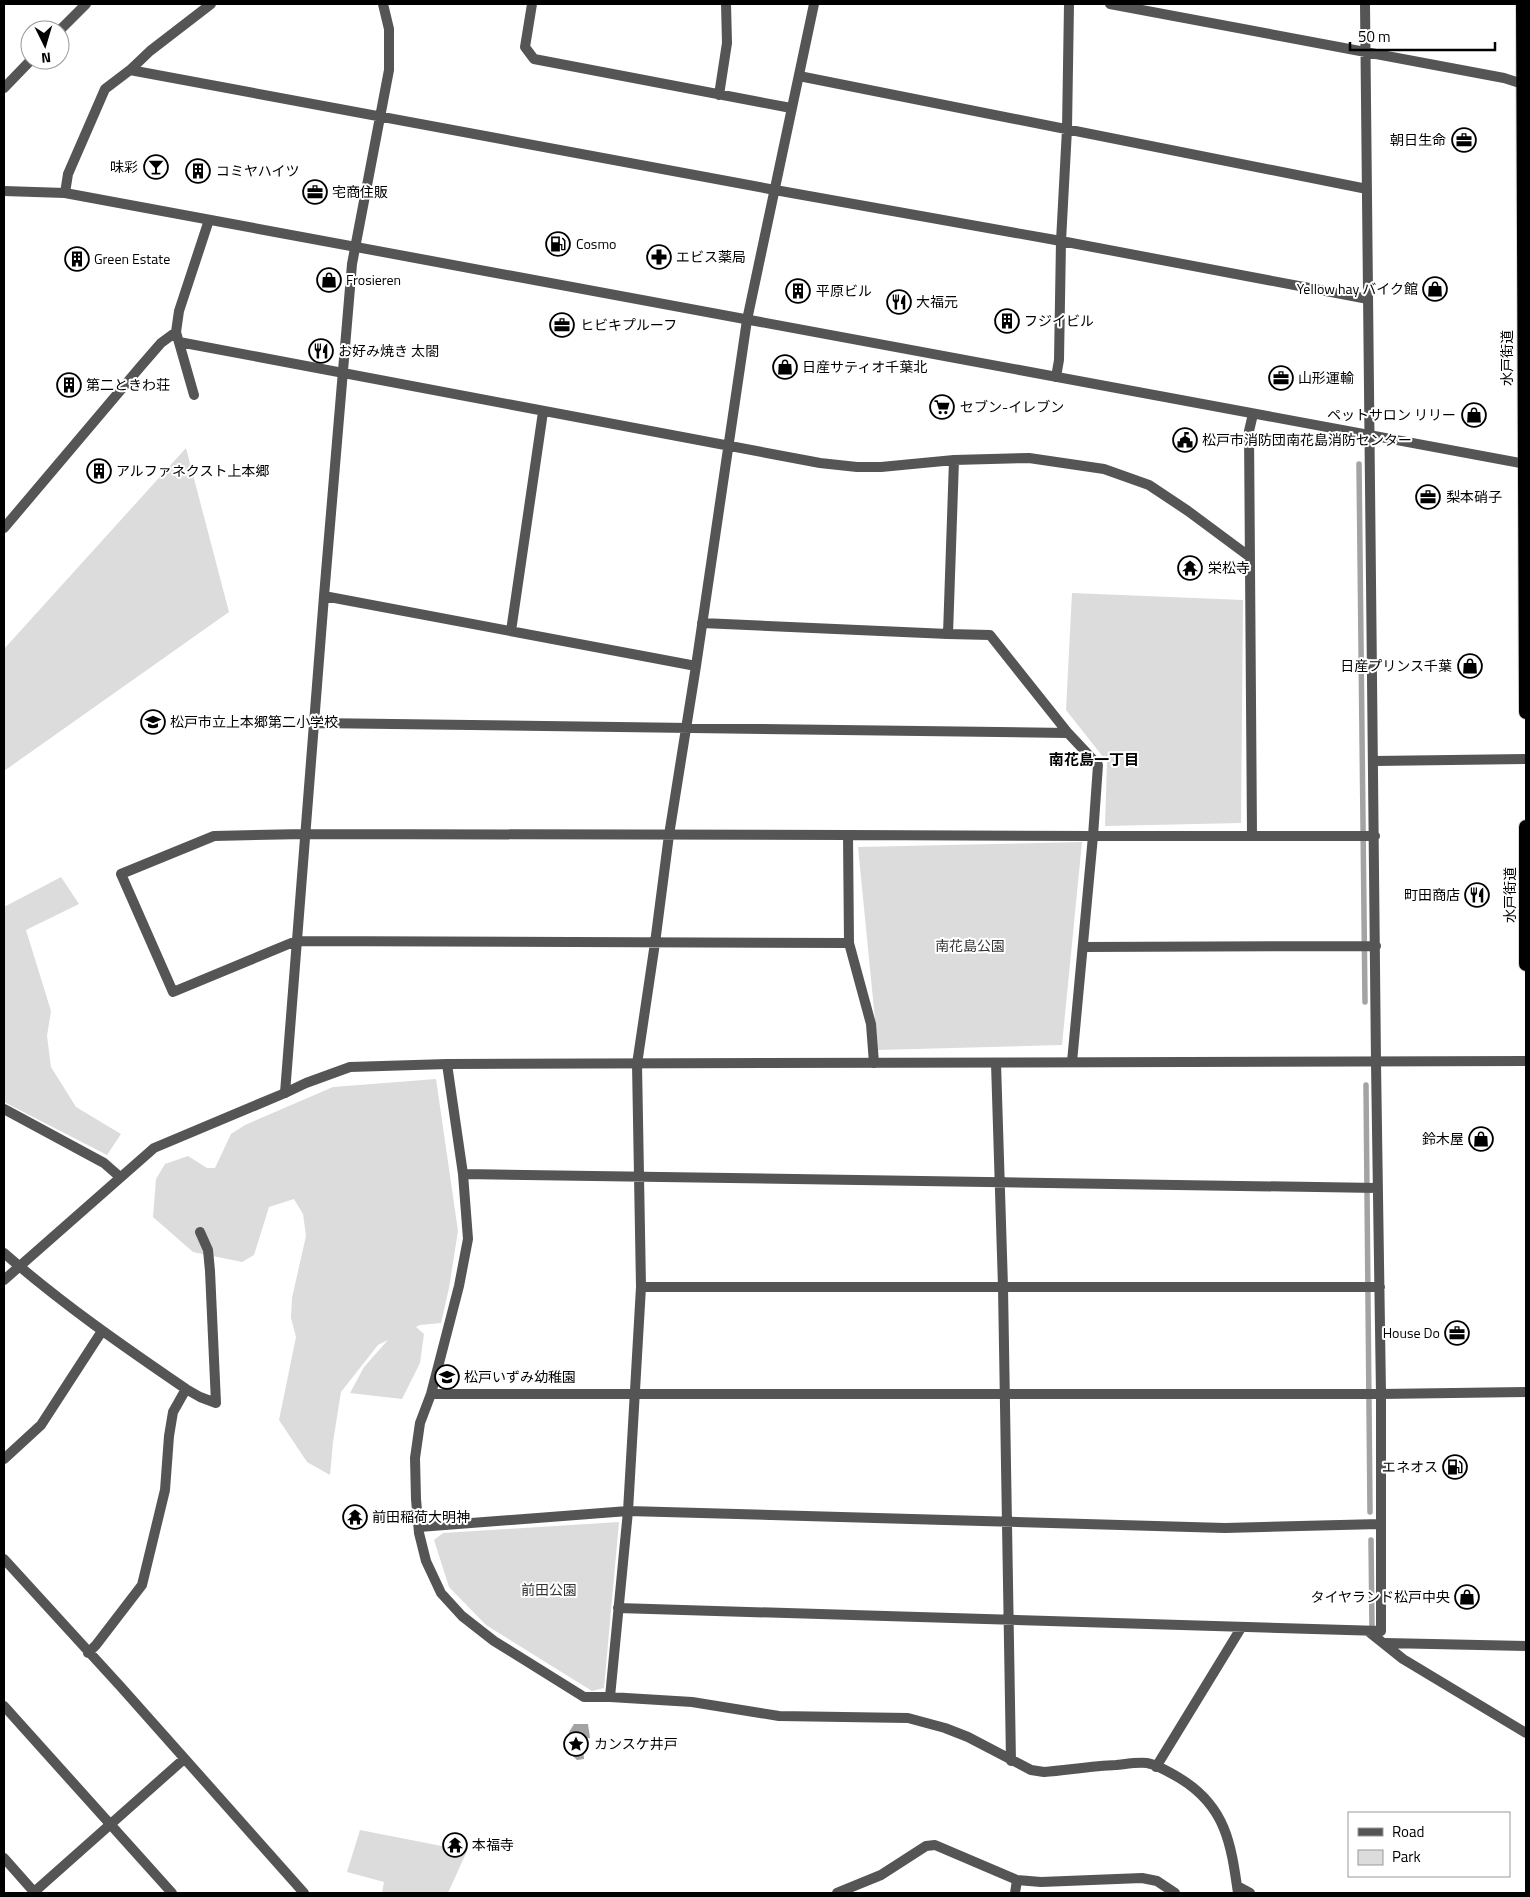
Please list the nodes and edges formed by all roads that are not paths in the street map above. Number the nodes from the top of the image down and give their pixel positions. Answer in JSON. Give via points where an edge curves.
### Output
{"nodes":[{"id":1,"x":86,"y":4,"type":"edge"},
{"id":2,"x":211,"y":4,"type":"edge"},
{"id":3,"x":382,"y":4,"type":"edge"},
{"id":4,"x":532,"y":4,"type":"edge"},
{"id":5,"x":726,"y":4,"type":"edge"},
{"id":6,"x":814,"y":4,"type":"edge"},
{"id":7,"x":1070,"y":4,"type":"edge"},
{"id":8,"x":1110,"y":4,"type":"edge"},
{"id":9,"x":1365,"y":4,"type":"edge"},
{"id":10,"x":1523,"y":4,"type":"edge"},
{"id":11,"x":70,"y":20,"type":"edge"},
{"id":12,"x":1366,"y":52,"type":"junction"},
{"id":13,"x":21,"y":70,"type":"edge"},
{"id":14,"x":130,"y":70,"type":"junction"},
{"id":15,"x":799,"y":76,"type":"junction"},
{"id":16,"x":1525,"y":85,"type":"edge"},
{"id":17,"x":4,"y":88,"type":"edge"},
{"id":18,"x":719,"y":94,"type":"junction"},
{"id":19,"x":791,"y":108,"type":"junction"},
{"id":20,"x":380,"y":117,"type":"junction"},
{"id":21,"x":1067,"y":129,"type":"junction"},
{"id":22,"x":775,"y":190,"type":"junction"},
{"id":23,"x":1367,"y":190,"type":"junction"},
{"id":24,"x":4,"y":191,"type":"edge"},
{"id":25,"x":64,"y":193,"type":"junction"},
{"id":26,"x":209,"y":220,"type":"junction"},
{"id":27,"x":1061,"y":241,"type":"junction"},
{"id":28,"x":356,"y":247,"type":"junction"},
{"id":29,"x":1368,"y":299,"type":"junction"},
{"id":30,"x":747,"y":320,"type":"junction"},
{"id":31,"x":176,"y":332,"type":"junction"},
{"id":32,"x":179,"y":342,"type":"junction"},
{"id":33,"x":343,"y":374,"type":"junction"},
{"id":34,"x":1056,"y":377,"type":"junction"},
{"id":35,"x":194,"y":395,"type":"dead end"},
{"id":36,"x":543,"y":412,"type":"junction"},
{"id":37,"x":1253,"y":414,"type":"junction"},
{"id":38,"x":1370,"y":436,"type":"junction"},
{"id":39,"x":727,"y":446,"type":"junction"},
{"id":40,"x":954,"y":460,"type":"junction"},
{"id":41,"x":1525,"y":464,"type":"edge"},
{"id":42,"x":4,"y":528,"type":"edge"},
{"id":43,"x":1250,"y":557,"type":"junction"},
{"id":44,"x":324,"y":596,"type":"junction"},
{"id":45,"x":702,"y":624,"type":"junction"},
{"id":46,"x":511,"y":631,"type":"junction"},
{"id":47,"x":948,"y":634,"type":"junction"},
{"id":48,"x":696,"y":666,"type":"junction"},
{"id":49,"x":1526,"y":712,"type":"edge"},
{"id":50,"x":315,"y":723,"type":"junction"},
{"id":51,"x":686,"y":727,"type":"junction"},
{"id":52,"x":1068,"y":733,"type":"junction"},
{"id":53,"x":1526,"y":759,"type":"edge"},
{"id":54,"x":1374,"y":761,"type":"junction"},
{"id":55,"x":1526,"y":827,"type":"edge"},
{"id":56,"x":305,"y":834,"type":"junction"},
{"id":57,"x":669,"y":835,"type":"junction"},
{"id":58,"x":848,"y":835,"type":"junction"},
{"id":59,"x":1093,"y":836,"type":"junction"},
{"id":60,"x":1252,"y":836,"type":"junction"},
{"id":61,"x":1375,"y":836,"type":"junction"},
{"id":62,"x":296,"y":941,"type":"junction"},
{"id":63,"x":655,"y":943,"type":"junction"},
{"id":64,"x":849,"y":943,"type":"junction"},
{"id":65,"x":1376,"y":946,"type":"junction"},
{"id":66,"x":1083,"y":947,"type":"junction"},
{"id":67,"x":1526,"y":964,"type":"edge"},
{"id":68,"x":1526,"y":1061,"type":"edge"},
{"id":69,"x":1072,"y":1062,"type":"junction"},
{"id":70,"x":874,"y":1063,"type":"junction"},
{"id":71,"x":996,"y":1063,"type":"junction"},
{"id":72,"x":1376,"y":1063,"type":"junction"},
{"id":73,"x":448,"y":1064,"type":"junction"},
{"id":74,"x":637,"y":1064,"type":"junction"},
{"id":75,"x":285,"y":1094,"type":"junction"},
{"id":76,"x":4,"y":1109,"type":"edge"},
{"id":77,"x":463,"y":1174,"type":"junction"},
{"id":78,"x":638,"y":1176,"type":"junction"},
{"id":79,"x":120,"y":1177,"type":"junction"},
{"id":80,"x":999,"y":1183,"type":"junction"},
{"id":81,"x":1378,"y":1188,"type":"junction"},
{"id":82,"x":200,"y":1232,"type":"dead end"},
{"id":83,"x":4,"y":1253,"type":"edge"},
{"id":84,"x":19,"y":1266,"type":"junction"},
{"id":85,"x":4,"y":1280,"type":"edge"},
{"id":86,"x":642,"y":1287,"type":"junction"},
{"id":87,"x":1380,"y":1287,"type":"junction"},
{"id":88,"x":1003,"y":1288,"type":"junction"},
{"id":89,"x":102,"y":1332,"type":"junction"},
{"id":90,"x":186,"y":1389,"type":"junction"},
{"id":91,"x":1526,"y":1392,"type":"edge"},
{"id":92,"x":635,"y":1393,"type":"junction"},
{"id":93,"x":1003,"y":1393,"type":"junction"},
{"id":94,"x":430,"y":1394,"type":"junction"},
{"id":95,"x":1381,"y":1394,"type":"junction"},
{"id":96,"x":4,"y":1459,"type":"edge"},
{"id":97,"x":628,"y":1511,"type":"junction"},
{"id":98,"x":1007,"y":1522,"type":"junction"},
{"id":99,"x":1380,"y":1524,"type":"junction"},
{"id":100,"x":419,"y":1527,"type":"junction"},
{"id":101,"x":4,"y":1559,"type":"edge"},
{"id":102,"x":618,"y":1608,"type":"junction"},
{"id":103,"x":1009,"y":1621,"type":"junction"},
{"id":104,"x":1241,"y":1628,"type":"junction"},
{"id":105,"x":1368,"y":1631,"type":"junction"},
{"id":106,"x":1385,"y":1643,"type":"junction"},
{"id":107,"x":1526,"y":1646,"type":"edge"},
{"id":108,"x":88,"y":1653,"type":"junction"},
{"id":109,"x":610,"y":1697,"type":"junction"},
{"id":110,"x":4,"y":1706,"type":"edge"},
{"id":111,"x":1526,"y":1733,"type":"edge"},
{"id":112,"x":184,"y":1759,"type":"junction"},
{"id":113,"x":1011,"y":1761,"type":"junction"},
{"id":114,"x":1156,"y":1767,"type":"junction"},
{"id":115,"x":110,"y":1825,"type":"junction"},
{"id":116,"x":4,"y":1858,"type":"edge"},
{"id":117,"x":1017,"y":1880,"type":"junction"},
{"id":118,"x":1238,"y":1890,"type":"edge"},
{"id":119,"x":34,"y":1893,"type":"edge"},
{"id":120,"x":172,"y":1893,"type":"edge"},
{"id":121,"x":304,"y":1893,"type":"edge"},
{"id":122,"x":836,"y":1893,"type":"edge"},
{"id":123,"x":1015,"y":1893,"type":"edge"},
{"id":124,"x":1176,"y":1893,"type":"edge"},
{"id":125,"x":1250,"y":1893,"type":"edge"}],
"edges":[{"from":1,"to":11,"type":"street"},
{"from":2,"to":14,"type":"street","via":[[150,50]]},
{"from":3,"to":20,"type":"street","via":[[389,29],[389,70]]},
{"from":4,"to":18,"type":"street","via":[[525,47],[534,59]]},
{"from":5,"to":18,"type":"street","via":[[727,43]]},
{"from":6,"to":15,"type":"street"},
{"from":7,"to":21,"type":"street"},
{"from":8,"to":12,"type":"street"},
{"from":9,"to":12,"type":"street"},
{"from":10,"to":16,"type":"highway","name":"水戸街道"},
{"from":12,"to":16,"type":"street","via":[[1504,78]]},
{"from":12,"to":23,"type":"street"},
{"from":13,"to":17,"type":"street"},
{"from":14,"to":20,"type":"street"},
{"from":14,"to":25,"type":"street","via":[[105,89],[68,174]]},
{"from":15,"to":19,"type":"street"},
{"from":15,"to":21,"type":"street"},
{"from":16,"to":41,"type":"highway","name":"水戸街道"},
{"from":18,"to":19,"type":"street"},
{"from":19,"to":22,"type":"street"},
{"from":20,"to":22,"type":"street"},
{"from":20,"to":28,"type":"street"},
{"from":21,"to":23,"type":"street"},
{"from":21,"to":27,"type":"street"},
{"from":22,"to":27,"type":"street"},
{"from":22,"to":30,"type":"street"},
{"from":23,"to":29,"type":"street"},
{"from":24,"to":25,"type":"street"},
{"from":25,"to":26,"type":"street"},
{"from":26,"to":28,"type":"street"},
{"from":26,"to":31,"type":"street"},
{"from":27,"to":29,"type":"street"},
{"from":27,"to":34,"type":"street"},
{"from":28,"to":30,"type":"street"},
{"from":28,"to":33,"type":"street"},
{"from":29,"to":38,"type":"street"},
{"from":30,"to":34,"type":"street"},
{"from":30,"to":39,"type":"street"},
{"from":31,"to":32,"type":"street"},
{"from":31,"to":42,"type":"street","via":[[146,360]]},
{"from":32,"to":33,"type":"street"},
{"from":32,"to":35,"type":"street"},
{"from":33,"to":36,"type":"street"},
{"from":33,"to":44,"type":"street"},
{"from":34,"to":37,"type":"street"},
{"from":36,"to":39,"type":"street"},
{"from":36,"to":46,"type":"street"},
{"from":37,"to":38,"type":"street"},
{"from":37,"to":43,"type":"street","via":[[1249,431]]},
{"from":38,"to":41,"type":"street"},
{"from":38,"to":54,"type":"street"},
{"from":39,"to":40,"type":"street","via":[[857,467]]},
{"from":39,"to":45,"type":"street"},
{"from":40,"to":43,"type":"street","via":[[1029,458],[1104,469],[1149,485]]},
{"from":40,"to":47,"type":"street"},
{"from":41,"to":49,"type":"highway","name":"水戸街道"},
{"from":43,"to":60,"type":"street"},
{"from":44,"to":46,"type":"street"},
{"from":44,"to":50,"type":"street"},
{"from":45,"to":47,"type":"street"},
{"from":45,"to":48,"type":"street"},
{"from":46,"to":48,"type":"street"},
{"from":47,"to":52,"type":"street","via":[[990,635]]},
{"from":48,"to":51,"type":"street"},
{"from":50,"to":51,"type":"street"},
{"from":50,"to":56,"type":"street"},
{"from":51,"to":52,"type":"street"},
{"from":51,"to":57,"type":"street"},
{"from":52,"to":59,"type":"street","via":[[1098,765]]},
{"from":53,"to":54,"type":"street"},
{"from":54,"to":61,"type":"street"},
{"from":55,"to":67,"type":"highway","name":"水戸街道"},
{"from":56,"to":57,"type":"street"},
{"from":56,"to":62,"type":"street"},
{"from":56,"to":62,"type":"street","via":[[214,836],[121,874],[173,992]]},
{"from":57,"to":58,"type":"street"},
{"from":57,"to":63,"type":"street"},
{"from":58,"to":59,"type":"street"},
{"from":58,"to":64,"type":"street"},
{"from":59,"to":60,"type":"street"},
{"from":59,"to":66,"type":"street"},
{"from":60,"to":61,"type":"street"},
{"from":61,"to":65,"type":"street"},
{"from":62,"to":63,"type":"street"},
{"from":62,"to":75,"type":"street"},
{"from":63,"to":64,"type":"street"},
{"from":63,"to":74,"type":"street"},
{"from":64,"to":70,"type":"street","via":[[870,1024]]},
{"from":65,"to":66,"type":"street"},
{"from":65,"to":72,"type":"street"},
{"from":66,"to":69,"type":"street"},
{"from":68,"to":72,"type":"street"},
{"from":69,"to":71,"type":"street"},
{"from":69,"to":72,"type":"street"},
{"from":70,"to":71,"type":"street"},
{"from":70,"to":74,"type":"street"},
{"from":71,"to":80,"type":"street"},
{"from":72,"to":81,"type":"street"},
{"from":73,"to":74,"type":"street"},
{"from":73,"to":75,"type":"street","via":[[350,1067]]},
{"from":73,"to":77,"type":"street"},
{"from":74,"to":78,"type":"street"},
{"from":75,"to":79,"type":"street","via":[[154,1148]]},
{"from":76,"to":79,"type":"street","via":[[104,1163]]},
{"from":77,"to":78,"type":"street"},
{"from":77,"to":94,"type":"street","via":[[468,1239]]},
{"from":78,"to":80,"type":"street"},
{"from":78,"to":86,"type":"street"},
{"from":79,"to":84,"type":"street"},
{"from":80,"to":81,"type":"street"},
{"from":80,"to":88,"type":"street"},
{"from":81,"to":87,"type":"street"},
{"from":82,"to":90,"type":"street","via":[[208,1250],[210,1271],[216,1403]]},
{"from":83,"to":84,"type":"street"},
{"from":84,"to":85,"type":"street"},
{"from":84,"to":89,"type":"street"},
{"from":86,"to":88,"type":"street"},
{"from":86,"to":92,"type":"street"},
{"from":87,"to":88,"type":"street"},
{"from":87,"to":95,"type":"street"},
{"from":88,"to":93,"type":"street"},
{"from":89,"to":90,"type":"street"},
{"from":89,"to":96,"type":"street","via":[[41,1426]]},
{"from":90,"to":108,"type":"street","via":[[173,1412],[168,1436],[165,1490],[142,1585]]},
{"from":91,"to":95,"type":"street"},
{"from":92,"to":93,"type":"street"},
{"from":92,"to":94,"type":"street"},
{"from":92,"to":97,"type":"street"},
{"from":93,"to":95,"type":"street"},
{"from":93,"to":98,"type":"street"},
{"from":94,"to":100,"type":"street","via":[[420,1423],[415,1458]]},
{"from":95,"to":99,"type":"street"},
{"from":97,"to":98,"type":"street"},
{"from":97,"to":100,"type":"street"},
{"from":97,"to":102,"type":"street"},
{"from":98,"to":99,"type":"street","via":[[1225,1528]]},
{"from":98,"to":103,"type":"street"},
{"from":99,"to":105,"type":"street","via":[[1382,1631]]},
{"from":100,"to":109,"type":"street","via":[[426,1561],[441,1593],[462,1616],[494,1641],[584,1697]]},
{"from":101,"to":108,"type":"street"},
{"from":102,"to":103,"type":"street"},
{"from":102,"to":109,"type":"street"},
{"from":103,"to":104,"type":"street"},
{"from":103,"to":113,"type":"street"},
{"from":104,"to":105,"type":"street"},
{"from":104,"to":114,"type":"street"},
{"from":105,"to":106,"type":"street"},
{"from":106,"to":107,"type":"street"},
{"from":106,"to":111,"type":"street","via":[[1403,1660]]},
{"from":108,"to":112,"type":"street"},
{"from":109,"to":113,"type":"street","via":[[692,1702],[779,1716],[908,1718],[968,1737]]},
{"from":110,"to":115,"type":"street"},
{"from":112,"to":115,"type":"street"},
{"from":112,"to":121,"type":"street"},
{"from":113,"to":114,"type":"street","via":[[1044,1772],[1146,1763]]},
{"from":114,"to":118,"type":"street","via":[[1192,1786],[1212,1805],[1224,1830]]},
{"from":115,"to":119,"type":"street"},
{"from":115,"to":120,"type":"street"},
{"from":116,"to":119,"type":"street"},
{"from":117,"to":122,"type":"street","via":[[935,1845],[926,1846],[881,1874]]},
{"from":117,"to":123,"type":"street"},
{"from":117,"to":124,"type":"street","via":[[1142,1878],[1157,1881]]},
{"from":118,"to":125,"type":"street"}]}
